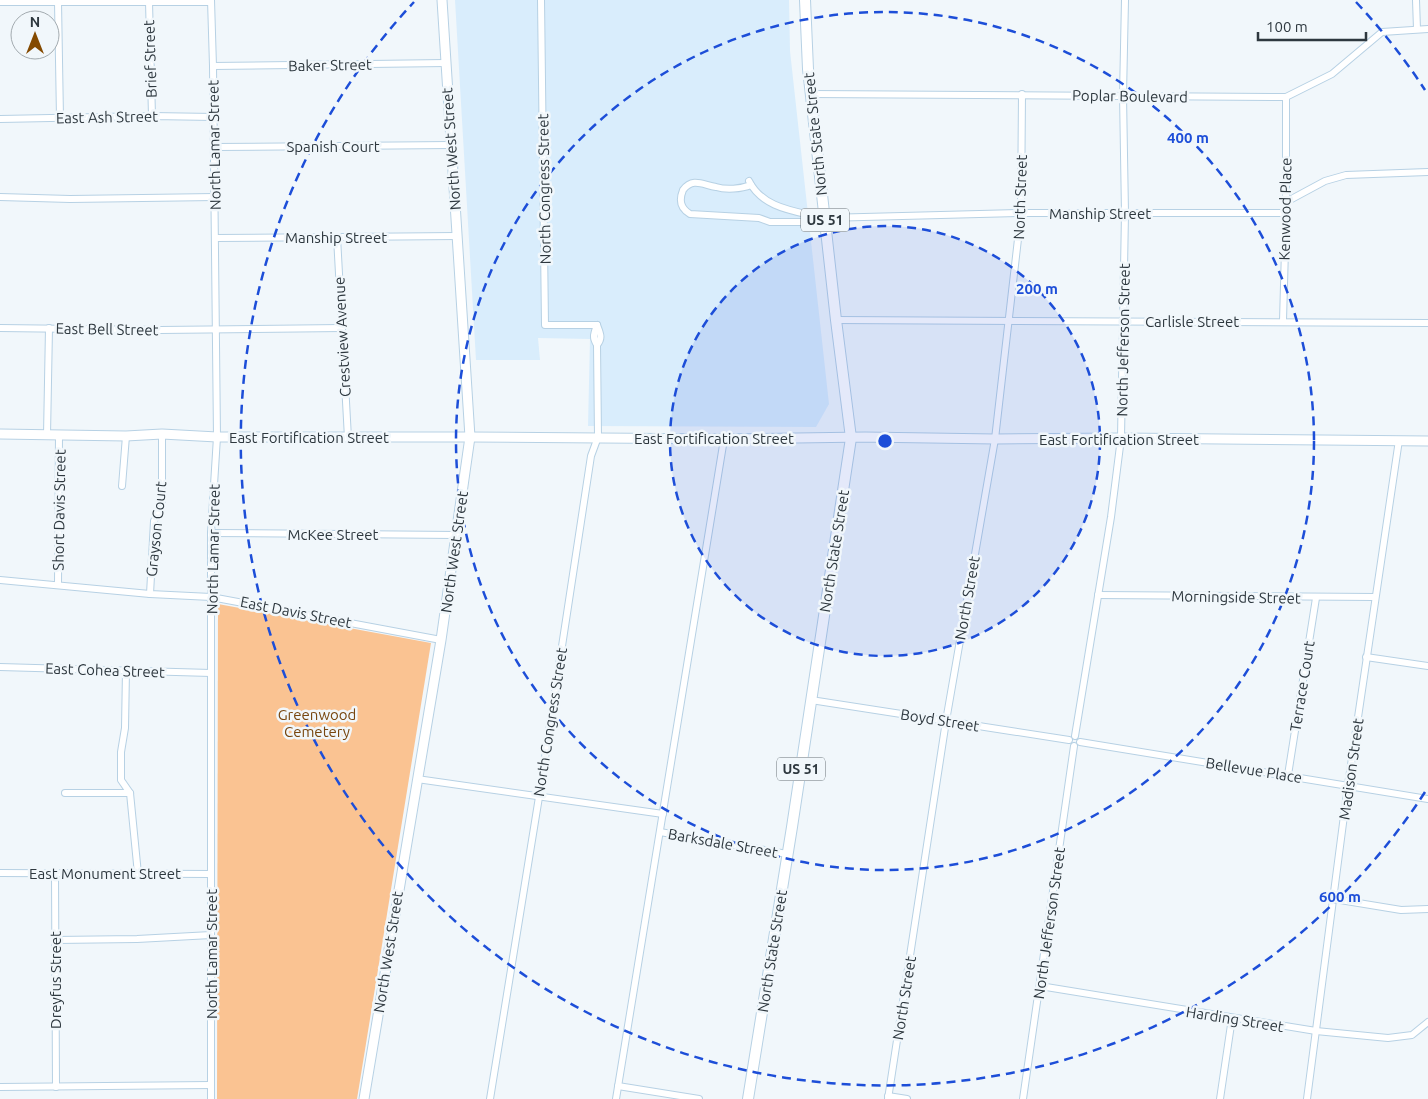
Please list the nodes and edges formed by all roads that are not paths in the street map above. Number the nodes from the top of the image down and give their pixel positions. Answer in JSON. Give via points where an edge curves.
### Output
{"nodes":[{"id":1,"x":442,"y":0,"type":"edge"},
{"id":2,"x":541,"y":0,"type":"edge"},
{"id":3,"x":805,"y":0,"type":"edge"},
{"id":4,"x":1125,"y":0,"type":"edge"},
{"id":5,"x":1416,"y":0,"type":"edge"},
{"id":6,"x":211,"y":1,"type":"edge"},
{"id":7,"x":0,"y":2,"type":"edge"},
{"id":8,"x":58,"y":2,"type":"junction"},
{"id":9,"x":149,"y":2,"type":"junction"},
{"id":10,"x":1417,"y":29,"type":"junction"},
{"id":11,"x":1428,"y":29,"type":"edge"},
{"id":12,"x":446,"y":63,"type":"junction"},
{"id":13,"x":213,"y":66,"type":"junction"},
{"id":14,"x":811,"y":94,"type":"junction"},
{"id":15,"x":1022,"y":94,"type":"junction"},
{"id":16,"x":1123,"y":96,"type":"junction"},
{"id":17,"x":1286,"y":97,"type":"junction"},
{"id":18,"x":152,"y":116,"type":"junction"},
{"id":19,"x":214,"y":117,"type":"junction"},
{"id":20,"x":0,"y":118,"type":"edge"},
{"id":21,"x":60,"y":118,"type":"junction"},
{"id":22,"x":451,"y":145,"type":"junction"},
{"id":23,"x":214,"y":147,"type":"junction"},
{"id":24,"x":1428,"y":172,"type":"edge"},
{"id":25,"x":0,"y":197,"type":"edge"},
{"id":26,"x":215,"y":197,"type":"junction"},
{"id":27,"x":1286,"y":202,"type":"junction"},
{"id":28,"x":1021,"y":213,"type":"junction"},
{"id":29,"x":1125,"y":213,"type":"junction"},
{"id":30,"x":1286,"y":213,"type":"junction"},
{"id":31,"x":824,"y":218,"type":"junction"},
{"id":32,"x":457,"y":236,"type":"junction"},
{"id":33,"x":337,"y":237,"type":"junction"},
{"id":34,"x":215,"y":238,"type":"junction"},
{"id":35,"x":836,"y":320,"type":"junction"},
{"id":36,"x":1010,"y":320,"type":"junction"},
{"id":37,"x":1124,"y":321,"type":"junction"},
{"id":38,"x":1283,"y":321,"type":"junction"},
{"id":39,"x":1428,"y":323,"type":"edge"},
{"id":40,"x":0,"y":328,"type":"edge"},
{"id":41,"x":49,"y":328,"type":"junction"},
{"id":42,"x":342,"y":328,"type":"junction"},
{"id":43,"x":215,"y":330,"type":"junction"},
{"id":44,"x":0,"y":434,"type":"edge"},
{"id":45,"x":162,"y":434,"type":"junction"},
{"id":46,"x":47,"y":435,"type":"junction"},
{"id":47,"x":59,"y":435,"type":"junction"},
{"id":48,"x":126,"y":436,"type":"junction"},
{"id":49,"x":217,"y":437,"type":"junction"},
{"id":50,"x":470,"y":437,"type":"junction"},
{"id":51,"x":598,"y":437,"type":"junction"},
{"id":52,"x":348,"y":438,"type":"junction"},
{"id":53,"x":851,"y":438,"type":"junction"},
{"id":54,"x":1122,"y":438,"type":"junction"},
{"id":55,"x":724,"y":439,"type":"junction"},
{"id":56,"x":995,"y":439,"type":"junction"},
{"id":57,"x":1399,"y":440,"type":"junction"},
{"id":58,"x":1428,"y":441,"type":"edge"},
{"id":59,"x":122,"y":486,"type":"dead end"},
{"id":60,"x":211,"y":534,"type":"junction"},
{"id":61,"x":456,"y":535,"type":"junction"},
{"id":62,"x":0,"y":580,"type":"edge"},
{"id":63,"x":58,"y":585,"type":"junction"},
{"id":64,"x":150,"y":594,"type":"junction"},
{"id":65,"x":211,"y":596,"type":"junction"},
{"id":66,"x":1098,"y":596,"type":"junction"},
{"id":67,"x":1374,"y":597,"type":"junction"},
{"id":68,"x":1316,"y":598,"type":"junction"},
{"id":69,"x":441,"y":640,"type":"junction"},
{"id":70,"x":1366,"y":657,"type":"junction"},
{"id":71,"x":1428,"y":666,"type":"edge"},
{"id":72,"x":0,"y":667,"type":"edge"},
{"id":73,"x":126,"y":670,"type":"junction"},
{"id":74,"x":211,"y":673,"type":"junction"},
{"id":75,"x":811,"y":700,"type":"junction"},
{"id":76,"x":946,"y":721,"type":"junction"},
{"id":77,"x":1072,"y":738,"type":"junction"},
{"id":78,"x":1077,"y":744,"type":"junction"},
{"id":79,"x":1288,"y":775,"type":"junction"},
{"id":80,"x":417,"y":779,"type":"junction"},
{"id":81,"x":1348,"y":785,"type":"junction"},
{"id":82,"x":65,"y":793,"type":"dead end"},
{"id":83,"x":130,"y":793,"type":"junction"},
{"id":84,"x":539,"y":797,"type":"junction"},
{"id":85,"x":1428,"y":799,"type":"edge"},
{"id":86,"x":662,"y":814,"type":"junction"},
{"id":87,"x":660,"y":832,"type":"junction"},
{"id":88,"x":787,"y":854,"type":"junction"},
{"id":89,"x":0,"y":873,"type":"edge"},
{"id":90,"x":55,"y":874,"type":"junction"},
{"id":91,"x":138,"y":874,"type":"junction"},
{"id":92,"x":211,"y":874,"type":"junction"},
{"id":93,"x":1334,"y":899,"type":"junction"},
{"id":94,"x":1428,"y":909,"type":"edge"},
{"id":95,"x":211,"y":935,"type":"junction"},
{"id":96,"x":55,"y":940,"type":"junction"},
{"id":97,"x":1040,"y":986,"type":"junction"},
{"id":98,"x":1232,"y":1018,"type":"junction"},
{"id":99,"x":1428,"y":1022,"type":"edge"},
{"id":100,"x":1316,"y":1031,"type":"junction"},
{"id":101,"x":211,"y":1085,"type":"junction"},
{"id":102,"x":618,"y":1086,"type":"junction"},
{"id":103,"x":56,"y":1087,"type":"junction"},
{"id":104,"x":0,"y":1088,"type":"edge"},
{"id":105,"x":888,"y":1097,"type":"edge"},
{"id":106,"x":211,"y":1099,"type":"edge"},
{"id":107,"x":364,"y":1099,"type":"edge"},
{"id":108,"x":490,"y":1099,"type":"edge"},
{"id":109,"x":616,"y":1099,"type":"edge"},
{"id":110,"x":699,"y":1099,"type":"edge"},
{"id":111,"x":748,"y":1099,"type":"edge"},
{"id":112,"x":908,"y":1099,"type":"edge"},
{"id":113,"x":1023,"y":1099,"type":"edge"},
{"id":114,"x":1220,"y":1099,"type":"edge"},
{"id":115,"x":1307,"y":1099,"type":"edge"}],
"edges":[{"from":1,"to":12,"type":"street","name":"North West Street"},
{"from":2,"to":51,"type":"street","name":"North Congress Street","via":[[545,325],[597,325],[601,334],[597,345]]},
{"from":3,"to":14,"type":"main road","name":"North State Street","number":"US 51"},
{"from":4,"to":16,"type":"street","name":"North Jefferson Street"},
{"from":5,"to":10,"type":"street"},
{"from":6,"to":9,"type":"street"},
{"from":6,"to":13,"type":"street","name":"North Lamar Street"},
{"from":7,"to":8,"type":"street"},
{"from":8,"to":9,"type":"street"},
{"from":8,"to":21,"type":"street"},
{"from":9,"to":18,"type":"street","name":"Brief Street"},
{"from":10,"to":11,"type":"street","name":"Poplar Boulevard"},
{"from":10,"to":17,"type":"street","name":"Poplar Boulevard","via":[[1382,32],[1332,74]]},
{"from":12,"to":13,"type":"street","name":"Baker Street"},
{"from":12,"to":22,"type":"street","name":"North West Street"},
{"from":13,"to":19,"type":"street","name":"North Lamar Street"},
{"from":14,"to":15,"type":"street","name":"Poplar Boulevard"},
{"from":14,"to":31,"type":"main road","name":"North State Street","number":"US 51"},
{"from":15,"to":16,"type":"street","name":"Poplar Boulevard"},
{"from":15,"to":28,"type":"street","name":"North Street"},
{"from":16,"to":17,"type":"street","name":"Poplar Boulevard"},
{"from":16,"to":29,"type":"street","name":"North Jefferson Street"},
{"from":17,"to":27,"type":"street","name":"Kenwood Place"},
{"from":18,"to":19,"type":"street","name":"East Ash Street"},
{"from":18,"to":21,"type":"street","name":"East Ash Street"},
{"from":19,"to":23,"type":"street","name":"North Lamar Street"},
{"from":20,"to":21,"type":"street","name":"East Ash Street"},
{"from":22,"to":23,"type":"street","name":"Spanish Court"},
{"from":22,"to":32,"type":"street","name":"North West Street"},
{"from":23,"to":26,"type":"street","name":"North Lamar Street"},
{"from":24,"to":27,"type":"street","via":[[1346,175],[1325,181]]},
{"from":25,"to":26,"type":"street"},
{"from":26,"to":34,"type":"street","name":"North Lamar Street"},
{"from":27,"to":30,"type":"street","name":"Kenwood Place"},
{"from":28,"to":29,"type":"street","name":"Manship Street"},
{"from":28,"to":31,"type":"street","name":"Manship Street"},
{"from":28,"to":36,"type":"street","name":"North Street"},
{"from":29,"to":30,"type":"street","name":"Manship Street"},
{"from":29,"to":37,"type":"street","name":"North Jefferson Street"},
{"from":30,"to":38,"type":"street","name":"Kenwood Place"},
{"from":31,"to":31,"type":"street","name":"Manship Street","via":[[783,209],[766,200],[750,183],[744,188],[690,183],[683,190],[681,206],[690,214],[759,218],[770,222],[808,222]]},
{"from":31,"to":35,"type":"main road","name":"North State Street","number":"US 51"},
{"from":32,"to":33,"type":"street","name":"Manship Street"},
{"from":32,"to":50,"type":"street","name":"North West Street"},
{"from":33,"to":34,"type":"street","name":"Manship Street"},
{"from":33,"to":42,"type":"street","name":"Crestview Avenue"},
{"from":34,"to":43,"type":"street","name":"North Lamar Street"},
{"from":35,"to":36,"type":"street","name":"Carlisle Street"},
{"from":35,"to":53,"type":"main road","name":"North State Street","number":"US 51"},
{"from":36,"to":37,"type":"street","name":"Carlisle Street"},
{"from":36,"to":56,"type":"street","name":"North Street"},
{"from":37,"to":38,"type":"street","name":"Carlisle Street"},
{"from":37,"to":54,"type":"street","name":"North Jefferson Street"},
{"from":38,"to":39,"type":"street","name":"Carlisle Street"},
{"from":40,"to":41,"type":"street","name":"East Bell Street"},
{"from":41,"to":43,"type":"street","name":"East Bell Street"},
{"from":41,"to":46,"type":"street"},
{"from":42,"to":43,"type":"street","name":"East Bell Street"},
{"from":42,"to":52,"type":"street","name":"Crestview Avenue"},
{"from":43,"to":49,"type":"street","name":"North Lamar Street"},
{"from":44,"to":46,"type":"street","name":"East Fortification Street"},
{"from":45,"to":48,"type":"street","name":"East Fortification Street"},
{"from":45,"to":49,"type":"street","name":"East Fortification Street"},
{"from":45,"to":64,"type":"street","name":"Grayson Court","via":[[162,502],[154,521]]},
{"from":46,"to":47,"type":"street","name":"East Fortification Street"},
{"from":47,"to":48,"type":"street","name":"East Fortification Street"},
{"from":47,"to":63,"type":"street","name":"Short Davis Street"},
{"from":48,"to":59,"type":"street"},
{"from":49,"to":52,"type":"street","name":"East Fortification Street"},
{"from":49,"to":60,"type":"street","name":"North Lamar Street"},
{"from":50,"to":51,"type":"street","name":"East Fortification Street"},
{"from":50,"to":52,"type":"street","name":"East Fortification Street"},
{"from":50,"to":61,"type":"street","name":"North West Street"},
{"from":51,"to":55,"type":"street","name":"East Fortification Street"},
{"from":51,"to":84,"type":"street","name":"North Congress Street","via":[[591,456]]},
{"from":53,"to":55,"type":"street","name":"East Fortification Street"},
{"from":53,"to":56,"type":"street","name":"East Fortification Street"},
{"from":53,"to":75,"type":"main road","name":"North State Street","number":"US 51"},
{"from":54,"to":56,"type":"street","name":"East Fortification Street"},
{"from":54,"to":57,"type":"street","name":"East Fortification Street"},
{"from":54,"to":66,"type":"street","name":"North Jefferson Street"},
{"from":55,"to":86,"type":"street"},
{"from":56,"to":76,"type":"street","name":"North Street"},
{"from":57,"to":58,"type":"street","name":"East Fortification Street"},
{"from":57,"to":67,"type":"street","name":"Madison Street"},
{"from":60,"to":61,"type":"street","name":"McKee Street"},
{"from":60,"to":65,"type":"street","name":"North Lamar Street"},
{"from":61,"to":69,"type":"street","name":"North West Street"},
{"from":62,"to":63,"type":"street","name":"East Davis Street"},
{"from":63,"to":64,"type":"street","name":"East Davis Street"},
{"from":64,"to":65,"type":"street","name":"East Davis Street"},
{"from":65,"to":69,"type":"street","name":"East Davis Street"},
{"from":65,"to":74,"type":"street","name":"North Lamar Street"},
{"from":66,"to":68,"type":"street","name":"Morningside Street"},
{"from":66,"to":77,"type":"street","name":"North Jefferson Street"},
{"from":67,"to":68,"type":"street","name":"Morningside Street"},
{"from":67,"to":70,"type":"street","name":"Madison Street"},
{"from":68,"to":79,"type":"street","name":"Terrace Court"},
{"from":69,"to":80,"type":"street","name":"North West Street"},
{"from":70,"to":71,"type":"street"},
{"from":70,"to":81,"type":"street","name":"Madison Street"},
{"from":72,"to":73,"type":"street","name":"East Cohea Street"},
{"from":73,"to":74,"type":"street","name":"East Cohea Street"},
{"from":73,"to":83,"type":"street","via":[[125,728],[120,752],[121,780]]},
{"from":74,"to":92,"type":"street","name":"North Lamar Street"},
{"from":75,"to":76,"type":"street","name":"Boyd Street"},
{"from":75,"to":88,"type":"main road","name":"North State Street","number":"US 51"},
{"from":76,"to":77,"type":"street","name":"Boyd Street"},
{"from":76,"to":105,"type":"street","name":"North Street"},
{"from":77,"to":78,"type":"street","via":[[1078,737]]},
{"from":78,"to":79,"type":"street","name":"Bellevue Place"},
{"from":78,"to":97,"type":"street","name":"North Jefferson Street"},
{"from":79,"to":81,"type":"street","name":"Bellevue Place"},
{"from":80,"to":84,"type":"street","name":"Barksdale Street"},
{"from":80,"to":107,"type":"street","name":"North West Street"},
{"from":81,"to":85,"type":"street","name":"Bellevue Place"},
{"from":81,"to":93,"type":"street","name":"Madison Street"},
{"from":82,"to":83,"type":"street"},
{"from":83,"to":91,"type":"street"},
{"from":84,"to":86,"type":"street","name":"Barksdale Street"},
{"from":84,"to":108,"type":"street","name":"North Congress Street"},
{"from":86,"to":87,"type":"street"},
{"from":87,"to":88,"type":"street","name":"Barksdale Street"},
{"from":87,"to":102,"type":"street"},
{"from":88,"to":111,"type":"main road","name":"North State Street","number":"US 51"},
{"from":89,"to":90,"type":"street","name":"East Monument Street"},
{"from":90,"to":91,"type":"street","name":"East Monument Street"},
{"from":90,"to":96,"type":"street","name":"Dreyfus Street"},
{"from":91,"to":92,"type":"street","name":"East Monument Street"},
{"from":92,"to":95,"type":"street","name":"North Lamar Street"},
{"from":93,"to":94,"type":"street","via":[[1401,910]]},
{"from":93,"to":100,"type":"street","name":"Madison Street"},
{"from":95,"to":96,"type":"street"},
{"from":95,"to":101,"type":"street","name":"North Lamar Street"},
{"from":96,"to":103,"type":"street","name":"Dreyfus Street"},
{"from":97,"to":98,"type":"street","name":"Harding Street"},
{"from":97,"to":113,"type":"street","name":"North Jefferson Street"},
{"from":98,"to":100,"type":"street","name":"Harding Street"},
{"from":98,"to":114,"type":"street"},
{"from":99,"to":100,"type":"street","name":"Harding Street","via":[[1412,1035],[1388,1038]]},
{"from":100,"to":115,"type":"street","name":"Madison Street"},
{"from":101,"to":103,"type":"street"},
{"from":101,"to":106,"type":"street","name":"North Lamar Street"},
{"from":102,"to":109,"type":"street"},
{"from":102,"to":110,"type":"street"},
{"from":103,"to":104,"type":"street"},
{"from":105,"to":112,"type":"street"}]}
